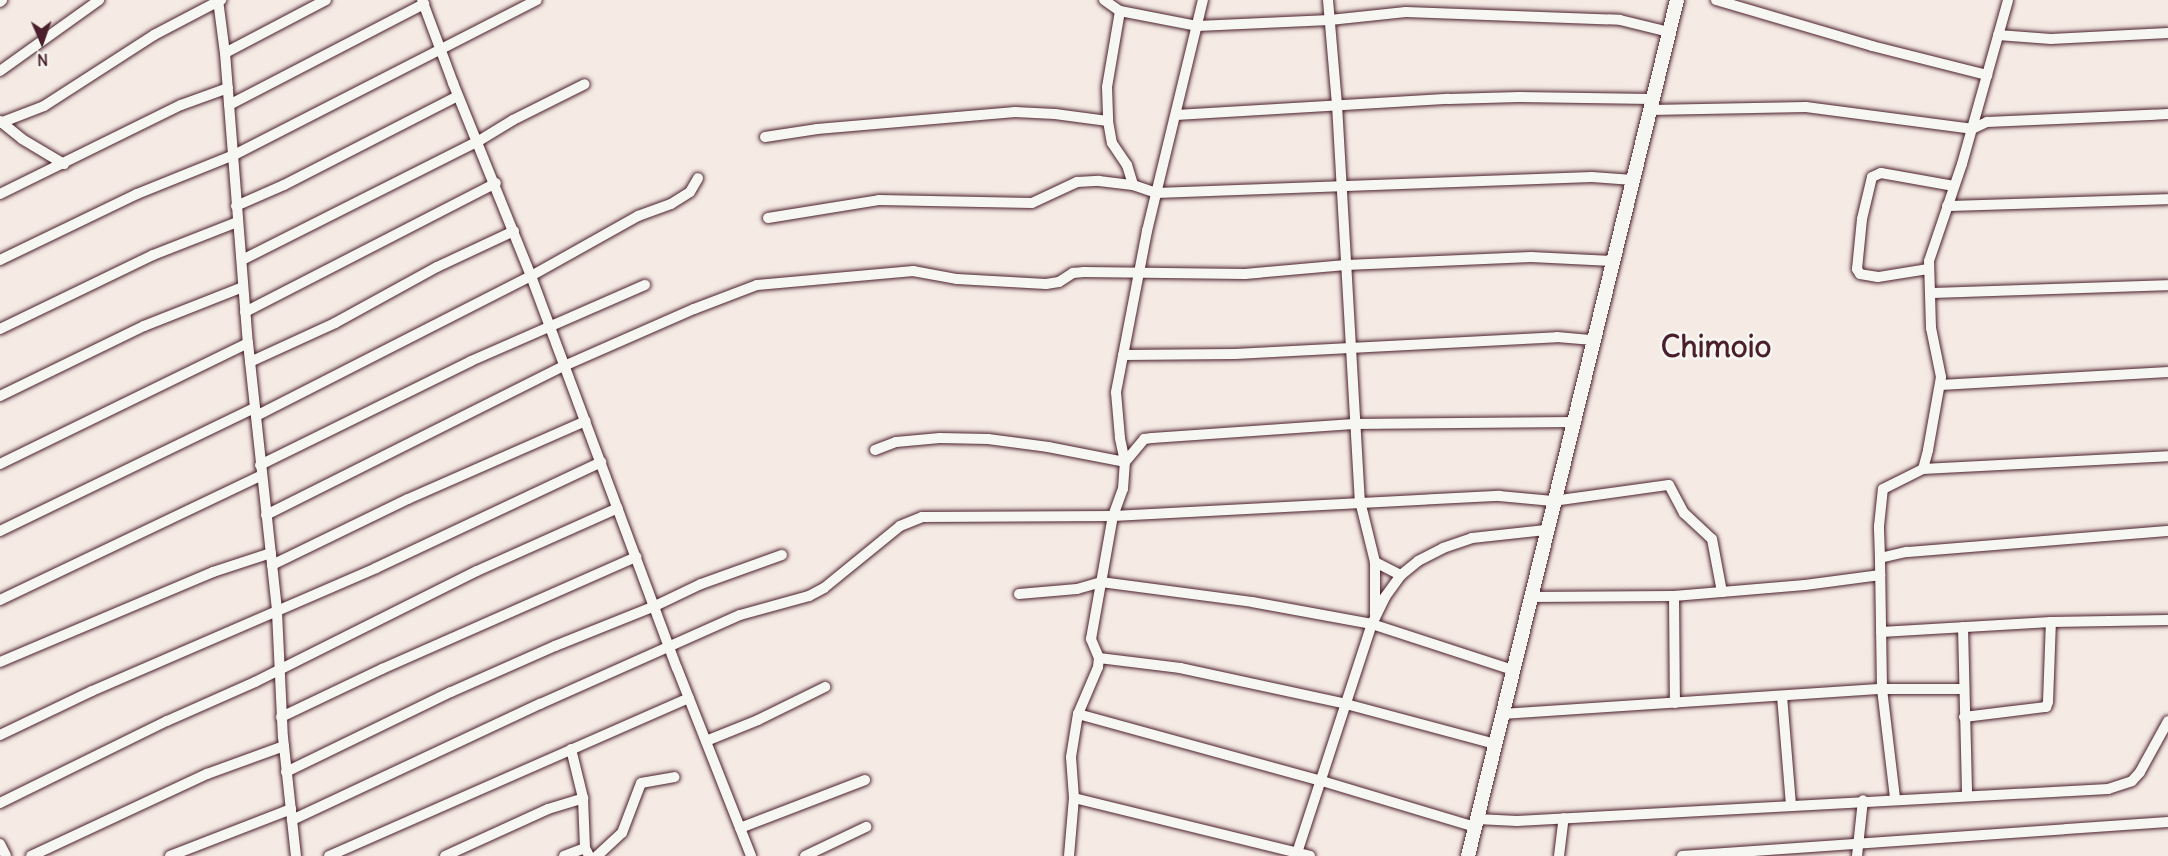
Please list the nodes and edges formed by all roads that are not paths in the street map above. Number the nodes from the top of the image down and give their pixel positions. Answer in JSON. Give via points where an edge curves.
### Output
{"nodes":[{"id":1,"x":99,"y":0,"type":"edge"},
{"id":2,"x":219,"y":0,"type":"edge"},
{"id":3,"x":327,"y":0,"type":"edge"},
{"id":4,"x":537,"y":0,"type":"edge"},
{"id":5,"x":1104,"y":0,"type":"edge"},
{"id":6,"x":1203,"y":0,"type":"edge"},
{"id":7,"x":1328,"y":0,"type":"edge"},
{"id":8,"x":1677,"y":0,"type":"edge"},
{"id":9,"x":1716,"y":0,"type":"edge"},
{"id":10,"x":2008,"y":0,"type":"edge"},
{"id":11,"x":423,"y":2,"type":"edge"},
{"id":12,"x":1120,"y":11,"type":"junction"},
{"id":13,"x":1330,"y":20,"type":"junction"},
{"id":14,"x":1197,"y":26,"type":"junction"},
{"id":15,"x":1669,"y":32,"type":"junction"},
{"id":16,"x":2168,"y":33,"type":"edge"},
{"id":17,"x":1998,"y":35,"type":"junction"},
{"id":18,"x":441,"y":49,"type":"junction"},
{"id":19,"x":225,"y":53,"type":"junction"},
{"id":20,"x":0,"y":71,"type":"edge"},
{"id":21,"x":1987,"y":75,"type":"junction"},
{"id":22,"x":585,"y":84,"type":"dead end"},
{"id":23,"x":228,"y":88,"type":"junction"},
{"id":24,"x":458,"y":96,"type":"junction"},
{"id":25,"x":229,"y":105,"type":"junction"},
{"id":26,"x":1337,"y":105,"type":"junction"},
{"id":27,"x":1651,"y":105,"type":"junction"},
{"id":28,"x":2168,"y":114,"type":"edge"},
{"id":29,"x":1176,"y":115,"type":"junction"},
{"id":30,"x":1108,"y":121,"type":"junction"},
{"id":31,"x":0,"y":122,"type":"edge"},
{"id":32,"x":1972,"y":129,"type":"junction"},
{"id":33,"x":765,"y":137,"type":"dead end"},
{"id":34,"x":477,"y":142,"type":"junction"},
{"id":35,"x":234,"y":155,"type":"junction"},
{"id":36,"x":64,"y":164,"type":"junction"},
{"id":37,"x":698,"y":178,"type":"dead end"},
{"id":38,"x":1633,"y":180,"type":"junction"},
{"id":39,"x":496,"y":183,"type":"junction"},
{"id":40,"x":1133,"y":185,"type":"junction"},
{"id":41,"x":1954,"y":186,"type":"junction"},
{"id":42,"x":1342,"y":187,"type":"junction"},
{"id":43,"x":1156,"y":193,"type":"junction"},
{"id":44,"x":0,"y":194,"type":"edge"},
{"id":45,"x":2168,"y":200,"type":"edge"},
{"id":46,"x":236,"y":206,"type":"junction"},
{"id":47,"x":1947,"y":206,"type":"junction"},
{"id":48,"x":768,"y":218,"type":"dead end"},
{"id":49,"x":237,"y":222,"type":"junction"},
{"id":50,"x":514,"y":231,"type":"junction"},
{"id":51,"x":0,"y":260,"type":"edge"},
{"id":52,"x":242,"y":260,"type":"junction"},
{"id":53,"x":1612,"y":261,"type":"junction"},
{"id":54,"x":1346,"y":265,"type":"junction"},
{"id":55,"x":1928,"y":269,"type":"junction"},
{"id":56,"x":1139,"y":273,"type":"junction"},
{"id":57,"x":531,"y":276,"type":"junction"},
{"id":58,"x":645,"y":285,"type":"dead end"},
{"id":59,"x":2168,"y":285,"type":"edge"},
{"id":60,"x":243,"y":287,"type":"junction"},
{"id":61,"x":1930,"y":293,"type":"junction"},
{"id":62,"x":245,"y":312,"type":"junction"},
{"id":63,"x":549,"y":326,"type":"junction"},
{"id":64,"x":0,"y":329,"type":"edge"},
{"id":65,"x":1593,"y":340,"type":"junction"},
{"id":66,"x":248,"y":343,"type":"junction"},
{"id":67,"x":1352,"y":348,"type":"junction"},
{"id":68,"x":1123,"y":355,"type":"junction"},
{"id":69,"x":250,"y":362,"type":"junction"},
{"id":70,"x":564,"y":366,"type":"junction"},
{"id":71,"x":2168,"y":372,"type":"edge"},
{"id":72,"x":1941,"y":385,"type":"junction"},
{"id":73,"x":0,"y":396,"type":"edge"},
{"id":74,"x":256,"y":412,"type":"junction"},
{"id":75,"x":586,"y":422,"type":"junction"},
{"id":76,"x":1573,"y":422,"type":"junction"},
{"id":77,"x":1354,"y":424,"type":"junction"},
{"id":78,"x":875,"y":450,"type":"dead end"},
{"id":79,"x":2168,"y":456,"type":"edge"},
{"id":80,"x":601,"y":462,"type":"junction"},
{"id":81,"x":1125,"y":462,"type":"junction"},
{"id":82,"x":0,"y":464,"type":"edge"},
{"id":83,"x":1923,"y":469,"type":"junction"},
{"id":84,"x":261,"y":470,"type":"junction"},
{"id":85,"x":1360,"y":501,"type":"junction"},
{"id":86,"x":1553,"y":501,"type":"junction"},
{"id":87,"x":618,"y":508,"type":"junction"},
{"id":88,"x":266,"y":515,"type":"junction"},
{"id":89,"x":1113,"y":516,"type":"junction"},
{"id":90,"x":1546,"y":530,"type":"junction"},
{"id":91,"x":0,"y":531,"type":"edge"},
{"id":92,"x":2168,"y":531,"type":"edge"},
{"id":93,"x":271,"y":553,"type":"junction"},
{"id":94,"x":782,"y":555,"type":"dead end"},
{"id":95,"x":636,"y":557,"type":"junction"},
{"id":96,"x":1880,"y":558,"type":"junction"},
{"id":97,"x":1375,"y":562,"type":"junction"},
{"id":98,"x":272,"y":565,"type":"junction"},
{"id":99,"x":1881,"y":574,"type":"junction"},
{"id":100,"x":1401,"y":576,"type":"junction"},
{"id":101,"x":1101,"y":582,"type":"junction"},
{"id":102,"x":1722,"y":592,"type":"junction"},
{"id":103,"x":1019,"y":594,"type":"dead end"},
{"id":104,"x":1674,"y":596,"type":"junction"},
{"id":105,"x":1530,"y":597,"type":"junction"},
{"id":106,"x":0,"y":600,"type":"edge"},
{"id":107,"x":655,"y":606,"type":"junction"},
{"id":108,"x":277,"y":612,"type":"junction"},
{"id":109,"x":1374,"y":620,"type":"junction"},
{"id":110,"x":2168,"y":620,"type":"edge"},
{"id":111,"x":2052,"y":622,"type":"junction"},
{"id":112,"x":1963,"y":627,"type":"junction"},
{"id":113,"x":1881,"y":632,"type":"junction"},
{"id":114,"x":670,"y":648,"type":"junction"},
{"id":115,"x":1099,"y":658,"type":"junction"},
{"id":116,"x":0,"y":662,"type":"edge"},
{"id":117,"x":279,"y":670,"type":"junction"},
{"id":118,"x":1513,"y":670,"type":"junction"},
{"id":119,"x":825,"y":687,"type":"dead end"},
{"id":120,"x":1882,"y":689,"type":"junction"},
{"id":121,"x":1963,"y":689,"type":"junction"},
{"id":122,"x":1782,"y":696,"type":"junction"},
{"id":123,"x":689,"y":698,"type":"junction"},
{"id":124,"x":1676,"y":703,"type":"junction"},
{"id":125,"x":1346,"y":704,"type":"junction"},
{"id":126,"x":1078,"y":714,"type":"junction"},
{"id":127,"x":1502,"y":714,"type":"junction"},
{"id":128,"x":281,"y":717,"type":"junction"},
{"id":129,"x":1964,"y":717,"type":"junction"},
{"id":130,"x":2168,"y":721,"type":"edge"},
{"id":131,"x":0,"y":735,"type":"edge"},
{"id":132,"x":706,"y":741,"type":"junction"},
{"id":133,"x":1495,"y":744,"type":"junction"},
{"id":134,"x":284,"y":746,"type":"junction"},
{"id":135,"x":571,"y":749,"type":"junction"},
{"id":136,"x":286,"y":772,"type":"junction"},
{"id":137,"x":674,"y":777,"type":"dead end"},
{"id":138,"x":865,"y":780,"type":"dead end"},
{"id":139,"x":1322,"y":781,"type":"junction"},
{"id":140,"x":1967,"y":796,"type":"junction"},
{"id":141,"x":583,"y":798,"type":"junction"},
{"id":142,"x":1074,"y":798,"type":"junction"},
{"id":143,"x":1895,"y":798,"type":"junction"},
{"id":144,"x":1863,"y":800,"type":"junction"},
{"id":145,"x":0,"y":803,"type":"edge"},
{"id":146,"x":1791,"y":804,"type":"junction"},
{"id":147,"x":291,"y":814,"type":"junction"},
{"id":148,"x":1564,"y":818,"type":"junction"},
{"id":149,"x":2168,"y":822,"type":"edge"},
{"id":150,"x":1476,"y":823,"type":"junction"},
{"id":151,"x":866,"y":827,"type":"dead end"},
{"id":152,"x":740,"y":828,"type":"junction"},
{"id":153,"x":0,"y":844,"type":"edge"},
{"id":154,"x":1858,"y":850,"type":"edge"},
{"id":155,"x":587,"y":852,"type":"edge"},
{"id":156,"x":1297,"y":854,"type":"edge"},
{"id":157,"x":6,"y":856,"type":"edge"},
{"id":158,"x":31,"y":856,"type":"edge"},
{"id":159,"x":170,"y":856,"type":"edge"},
{"id":160,"x":296,"y":856,"type":"edge"},
{"id":161,"x":329,"y":856,"type":"edge"},
{"id":162,"x":446,"y":856,"type":"edge"},
{"id":163,"x":564,"y":856,"type":"edge"},
{"id":164,"x":597,"y":856,"type":"edge"},
{"id":165,"x":751,"y":856,"type":"edge"},
{"id":166,"x":805,"y":856,"type":"edge"},
{"id":167,"x":1069,"y":856,"type":"edge"},
{"id":168,"x":1310,"y":856,"type":"edge"},
{"id":169,"x":1468,"y":856,"type":"edge"},
{"id":170,"x":1559,"y":856,"type":"edge"},
{"id":171,"x":1682,"y":856,"type":"edge"}],
"edges":[{"from":1,"to":20,"type":"street"},
{"from":2,"to":19,"type":"street"},
{"from":2,"to":31,"type":"street","via":[[154,35],[44,106]]},
{"from":3,"to":19,"type":"street"},
{"from":4,"to":18,"type":"street"},
{"from":5,"to":12,"type":"street"},
{"from":6,"to":14,"type":"street"},
{"from":7,"to":13,"type":"street"},
{"from":8,"to":15,"type":"street"},
{"from":9,"to":21,"type":"street"},
{"from":10,"to":17,"type":"street"},
{"from":11,"to":18,"type":"street"},
{"from":11,"to":25,"type":"street"},
{"from":12,"to":14,"type":"street"},
{"from":12,"to":30,"type":"street","via":[[1107,87]]},
{"from":13,"to":14,"type":"street"},
{"from":13,"to":15,"type":"street","via":[[1406,12],[1585,17],[1620,20]]},
{"from":13,"to":26,"type":"street"},
{"from":14,"to":29,"type":"street"},
{"from":15,"to":27,"type":"street"},
{"from":16,"to":17,"type":"street","via":[[2051,39]]},
{"from":17,"to":21,"type":"street"},
{"from":18,"to":24,"type":"street"},
{"from":18,"to":35,"type":"street"},
{"from":19,"to":23,"type":"street"},
{"from":21,"to":32,"type":"street"},
{"from":22,"to":34,"type":"street"},
{"from":23,"to":25,"type":"street"},
{"from":23,"to":36,"type":"street","via":[[181,105]]},
{"from":24,"to":34,"type":"street"},
{"from":24,"to":46,"type":"street"},
{"from":25,"to":35,"type":"street"},
{"from":26,"to":27,"type":"street","via":[[1519,97]]},
{"from":26,"to":29,"type":"street"},
{"from":26,"to":42,"type":"street"},
{"from":27,"to":32,"type":"street","via":[[1806,106]]},
{"from":27,"to":38,"type":"street"},
{"from":28,"to":32,"type":"street","via":[[1987,122]]},
{"from":29,"to":43,"type":"street"},
{"from":30,"to":33,"type":"street","via":[[1015,112]]},
{"from":30,"to":40,"type":"street","via":[[1112,143],[1127,165]]},
{"from":31,"to":36,"type":"street"},
{"from":32,"to":41,"type":"street"},
{"from":34,"to":39,"type":"street"},
{"from":34,"to":52,"type":"street"},
{"from":35,"to":46,"type":"street"},
{"from":35,"to":51,"type":"street","via":[[137,194]]},
{"from":36,"to":44,"type":"street"},
{"from":37,"to":57,"type":"street","via":[[690,192],[671,204],[638,216]]},
{"from":38,"to":42,"type":"street","via":[[1592,177]]},
{"from":38,"to":53,"type":"street"},
{"from":39,"to":50,"type":"street"},
{"from":39,"to":62,"type":"street"},
{"from":40,"to":43,"type":"street"},
{"from":40,"to":48,"type":"street","via":[[1077,182],[1032,203],[879,200]]},
{"from":41,"to":47,"type":"street"},
{"from":41,"to":55,"type":"street","via":[[1881,173],[1872,177],[1862,219],[1857,269],[1860,274],[1878,277]]},
{"from":42,"to":43,"type":"street"},
{"from":42,"to":54,"type":"street"},
{"from":43,"to":56,"type":"street"},
{"from":45,"to":47,"type":"street"},
{"from":46,"to":49,"type":"street"},
{"from":47,"to":55,"type":"street"},
{"from":49,"to":52,"type":"street"},
{"from":49,"to":64,"type":"street","via":[[153,255]]},
{"from":50,"to":57,"type":"street"},
{"from":50,"to":69,"type":"street"},
{"from":52,"to":60,"type":"street"},
{"from":53,"to":54,"type":"street","via":[[1531,257]]},
{"from":53,"to":65,"type":"street"},
{"from":54,"to":56,"type":"street","via":[[1245,274]]},
{"from":54,"to":67,"type":"street"},
{"from":55,"to":61,"type":"street"},
{"from":56,"to":68,"type":"street"},
{"from":56,"to":70,"type":"street","via":[[1073,273],[1046,285],[957,279],[912,271],[757,285]]},
{"from":57,"to":63,"type":"street"},
{"from":57,"to":74,"type":"street"},
{"from":58,"to":63,"type":"street"},
{"from":59,"to":61,"type":"street"},
{"from":60,"to":62,"type":"street"},
{"from":60,"to":73,"type":"street","via":[[144,326]]},
{"from":61,"to":72,"type":"street","via":[[1931,328]]},
{"from":62,"to":66,"type":"street"},
{"from":63,"to":70,"type":"street"},
{"from":63,"to":84,"type":"street","via":[[471,361]]},
{"from":65,"to":67,"type":"street","via":[[1545,338]]},
{"from":65,"to":76,"type":"street"},
{"from":66,"to":69,"type":"street"},
{"from":66,"to":82,"type":"street"},
{"from":67,"to":68,"type":"street"},
{"from":67,"to":77,"type":"street"},
{"from":68,"to":81,"type":"street","via":[[1116,393]]},
{"from":69,"to":74,"type":"street"},
{"from":70,"to":75,"type":"street"},
{"from":70,"to":88,"type":"street"},
{"from":71,"to":72,"type":"street"},
{"from":72,"to":83,"type":"street"},
{"from":74,"to":84,"type":"street"},
{"from":74,"to":91,"type":"street"},
{"from":75,"to":80,"type":"street"},
{"from":75,"to":98,"type":"street","via":[[419,494]]},
{"from":76,"to":77,"type":"street"},
{"from":76,"to":86,"type":"street"},
{"from":77,"to":81,"type":"street","via":[[1144,439]]},
{"from":77,"to":85,"type":"street"},
{"from":78,"to":81,"type":"street","via":[[896,442],[988,439]]},
{"from":79,"to":83,"type":"street"},
{"from":80,"to":87,"type":"street"},
{"from":80,"to":108,"type":"street"},
{"from":81,"to":89,"type":"street","via":[[1123,489]]},
{"from":83,"to":96,"type":"street","via":[[1883,489]]},
{"from":84,"to":88,"type":"street"},
{"from":84,"to":106,"type":"street"},
{"from":85,"to":86,"type":"street","via":[[1499,496]]},
{"from":85,"to":89,"type":"street"},
{"from":85,"to":97,"type":"street"},
{"from":86,"to":90,"type":"street"},
{"from":86,"to":102,"type":"street","via":[[1669,485],[1684,513],[1712,539]]},
{"from":87,"to":95,"type":"street"},
{"from":87,"to":117,"type":"street","via":[[477,571]]},
{"from":88,"to":93,"type":"street"},
{"from":89,"to":101,"type":"street"},
{"from":89,"to":114,"type":"street","via":[[935,516],[911,520],[809,596],[740,615]]},
{"from":90,"to":100,"type":"street","via":[[1472,538],[1418,561]]},
{"from":90,"to":105,"type":"street"},
{"from":92,"to":96,"type":"street","via":[[1906,552]]},
{"from":93,"to":98,"type":"street"},
{"from":93,"to":116,"type":"street","via":[[213,572]]},
{"from":94,"to":107,"type":"street","via":[[701,584]]},
{"from":95,"to":107,"type":"street"},
{"from":95,"to":128,"type":"street"},
{"from":96,"to":99,"type":"street"},
{"from":97,"to":100,"type":"street"},
{"from":97,"to":109,"type":"street"},
{"from":98,"to":108,"type":"street"},
{"from":99,"to":102,"type":"street"},
{"from":99,"to":113,"type":"street"},
{"from":100,"to":109,"type":"street"},
{"from":101,"to":103,"type":"street","via":[[1077,589]]},
{"from":101,"to":109,"type":"street"},
{"from":101,"to":115,"type":"street","via":[[1091,639]]},
{"from":102,"to":104,"type":"street"},
{"from":104,"to":105,"type":"street"},
{"from":104,"to":124,"type":"street"},
{"from":105,"to":118,"type":"street"},
{"from":107,"to":114,"type":"street"},
{"from":107,"to":136,"type":"street","via":[[451,692]]},
{"from":108,"to":117,"type":"street"},
{"from":108,"to":131,"type":"street"},
{"from":109,"to":118,"type":"street"},
{"from":109,"to":125,"type":"street"},
{"from":110,"to":111,"type":"street"},
{"from":111,"to":112,"type":"street"},
{"from":111,"to":129,"type":"street","via":[[2046,707]]},
{"from":112,"to":113,"type":"street"},
{"from":112,"to":121,"type":"street"},
{"from":113,"to":120,"type":"street"},
{"from":114,"to":123,"type":"street"},
{"from":114,"to":147,"type":"street"},
{"from":115,"to":125,"type":"street","via":[[1180,668]]},
{"from":115,"to":126,"type":"street"},
{"from":117,"to":128,"type":"street"},
{"from":117,"to":145,"type":"street"},
{"from":118,"to":127,"type":"street"},
{"from":119,"to":132,"type":"street"},
{"from":120,"to":121,"type":"street"},
{"from":120,"to":122,"type":"street"},
{"from":120,"to":143,"type":"street"},
{"from":121,"to":129,"type":"street"},
{"from":122,"to":124,"type":"street"},
{"from":122,"to":146,"type":"street"},
{"from":123,"to":132,"type":"street"},
{"from":123,"to":135,"type":"street"},
{"from":124,"to":127,"type":"street"},
{"from":125,"to":133,"type":"street"},
{"from":125,"to":139,"type":"street"},
{"from":126,"to":139,"type":"street"},
{"from":126,"to":142,"type":"street","via":[[1071,757]]},
{"from":127,"to":133,"type":"street"},
{"from":128,"to":134,"type":"street"},
{"from":129,"to":140,"type":"street"},
{"from":130,"to":140,"type":"street","via":[[2140,772],[2121,786]]},
{"from":132,"to":152,"type":"street"},
{"from":133,"to":150,"type":"street"},
{"from":134,"to":136,"type":"street"},
{"from":134,"to":158,"type":"street","via":[[207,774]]},
{"from":135,"to":141,"type":"street"},
{"from":135,"to":161,"type":"street"},
{"from":136,"to":147,"type":"street"},
{"from":137,"to":164,"type":"street","via":[[641,783],[622,833]]},
{"from":138,"to":152,"type":"street"},
{"from":139,"to":150,"type":"street"},
{"from":139,"to":156,"type":"street"},
{"from":140,"to":143,"type":"street"},
{"from":141,"to":155,"type":"street"},
{"from":141,"to":162,"type":"street","via":[[548,809]]},
{"from":142,"to":156,"type":"street"},
{"from":142,"to":167,"type":"street"},
{"from":143,"to":144,"type":"street"},
{"from":144,"to":146,"type":"street"},
{"from":144,"to":154,"type":"street"},
{"from":146,"to":148,"type":"street"},
{"from":147,"to":159,"type":"street"},
{"from":147,"to":160,"type":"street"},
{"from":148,"to":150,"type":"street"},
{"from":148,"to":170,"type":"street"},
{"from":149,"to":154,"type":"street","via":[[1870,841]]},
{"from":150,"to":169,"type":"street"},
{"from":151,"to":166,"type":"street"},
{"from":152,"to":165,"type":"street"},
{"from":153,"to":157,"type":"street"},
{"from":154,"to":171,"type":"street"},
{"from":155,"to":163,"type":"street"},
{"from":156,"to":168,"type":"street"}]}
